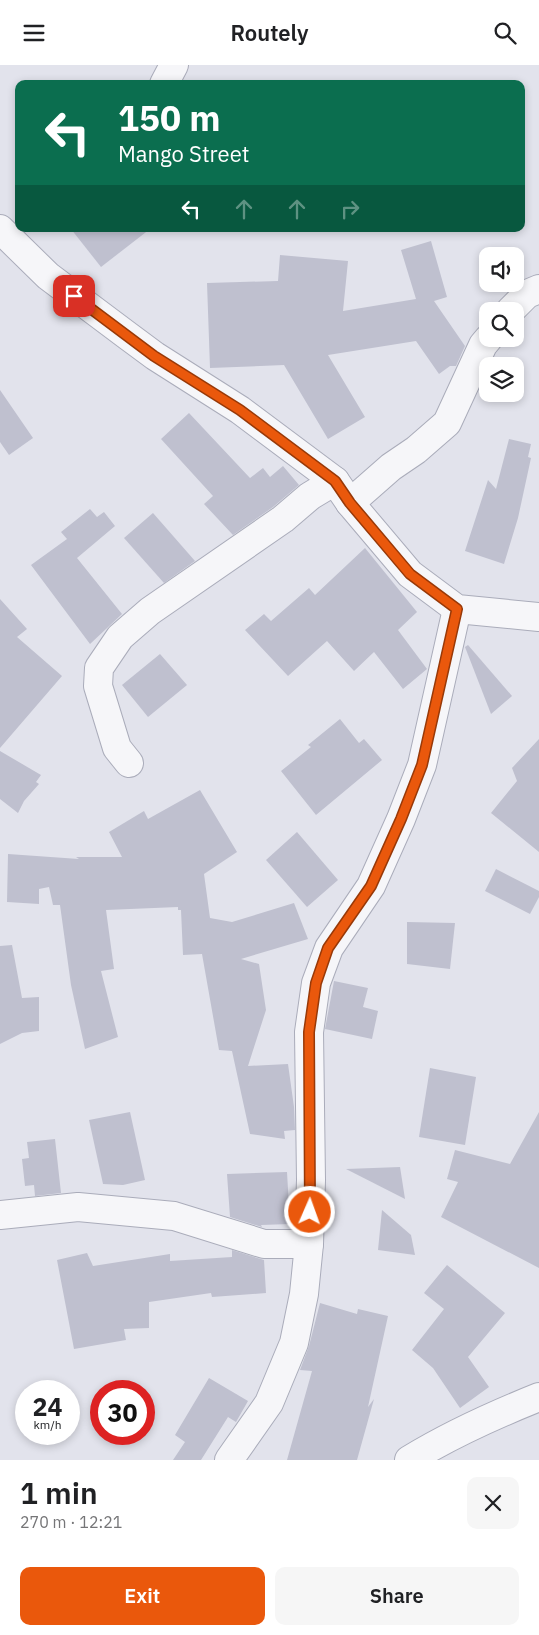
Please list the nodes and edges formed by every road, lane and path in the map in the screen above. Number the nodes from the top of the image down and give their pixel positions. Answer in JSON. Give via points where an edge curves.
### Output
{"nodes":[{"id":1,"x":174,"y":65,"type":"edge"},
{"id":2,"x":166,"y":80,"type":"edge"},
{"id":3,"x":0,"y":229,"type":"edge"},
{"id":4,"x":539,"y":289,"type":"edge"},
{"id":5,"x":519,"y":302,"type":"edge"},
{"id":6,"x":482,"y":347,"type":"edge"},
{"id":7,"x":335,"y":481,"type":"junction"},
{"id":8,"x":350,"y":503,"type":"junction"},
{"id":9,"x":457,"y":609,"type":"junction"},
{"id":10,"x":539,"y":617,"type":"edge"},
{"id":11,"x":129,"y":763,"type":"dead end"},
{"id":12,"x":0,"y":1215,"type":"edge"},
{"id":13,"x":309,"y":1244,"type":"junction"},
{"id":14,"x":539,"y":1397,"type":"edge"},
{"id":15,"x":229,"y":1460,"type":"edge"},
{"id":16,"x":408,"y":1460,"type":"edge"}],
"edges":[{"from":1,"to":2,"type":"street"},
{"from":3,"to":7,"type":"street","via":[[48,276],[120,331],[240,410]]},
{"from":4,"to":5,"type":"street"},
{"from":6,"to":8,"type":"street","via":[[447,423]]},
{"from":7,"to":8,"type":"street"},
{"from":7,"to":11,"type":"street","via":[[150,611],[120,637],[99,668],[98,686],[117,748]]},
{"from":8,"to":9,"type":"street","via":[[410,574]]},
{"from":9,"to":10,"type":"street"},
{"from":9,"to":13,"type":"street","via":[[422,765],[371,886],[328,948],[316,983],[309,1032]]},
{"from":12,"to":13,"type":"street","via":[[78,1207],[174,1216],[264,1244]]},
{"from":13,"to":15,"type":"street","via":[[304,1294],[294,1343],[269,1403]]},
{"from":14,"to":16,"type":"street","via":[[486,1418]]}]}
